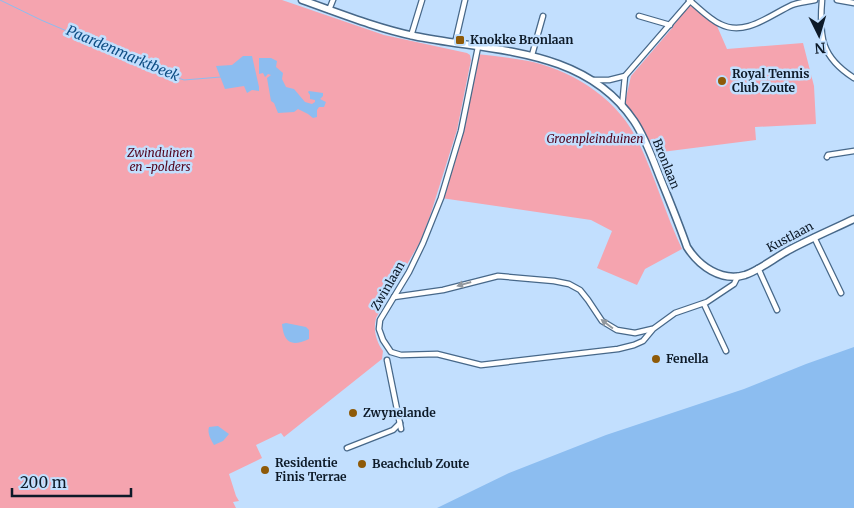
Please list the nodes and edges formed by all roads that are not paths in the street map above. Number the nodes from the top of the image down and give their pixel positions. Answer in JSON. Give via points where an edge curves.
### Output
{"nodes":[{"id":1,"x":302,"y":0,"type":"edge"},
{"id":2,"x":333,"y":0,"type":"edge"},
{"id":3,"x":422,"y":0,"type":"edge"},
{"id":4,"x":466,"y":0,"type":"edge"},
{"id":5,"x":690,"y":0,"type":"edge"},
{"id":6,"x":815,"y":0,"type":"edge"},
{"id":7,"x":822,"y":0,"type":"edge"},
{"id":8,"x":837,"y":0,"type":"edge"},
{"id":9,"x":854,"y":4,"type":"edge"},
{"id":10,"x":329,"y":10,"type":"junction"},
{"id":11,"x":543,"y":16,"type":"dead end"},
{"id":12,"x":639,"y":16,"type":"dead end"},
{"id":13,"x":670,"y":25,"type":"junction"},
{"id":14,"x":412,"y":36,"type":"junction"},
{"id":15,"x":455,"y":43,"type":"junction"},
{"id":16,"x":478,"y":47,"type":"junction"},
{"id":17,"x":532,"y":55,"type":"junction"},
{"id":18,"x":625,"y":76,"type":"junction"},
{"id":19,"x":854,"y":78,"type":"edge"},
{"id":20,"x":591,"y":80,"type":"junction"},
{"id":21,"x":622,"y":107,"type":"junction"},
{"id":22,"x":854,"y":151,"type":"edge"},
{"id":23,"x":827,"y":157,"type":"dead end"},
{"id":24,"x":854,"y":220,"type":"edge"},
{"id":25,"x":814,"y":237,"type":"junction"},
{"id":26,"x":758,"y":268,"type":"junction"},
{"id":27,"x":738,"y":276,"type":"junction"},
{"id":28,"x":841,"y":293,"type":"dead end"},
{"id":29,"x":394,"y":297,"type":"junction"},
{"id":30,"x":704,"y":304,"type":"junction"},
{"id":31,"x":778,"y":310,"type":"dead end"},
{"id":32,"x":653,"y":329,"type":"junction"},
{"id":33,"x":635,"y":333,"type":"junction"},
{"id":34,"x":637,"y":344,"type":"junction"},
{"id":35,"x":726,"y":351,"type":"dead end"},
{"id":36,"x":387,"y":360,"type":"dead end"},
{"id":37,"x":400,"y":423,"type":"junction"},
{"id":38,"x":401,"y":429,"type":"dead end"},
{"id":39,"x":347,"y":448,"type":"dead end"}],
"edges":[{"from":1,"to":10,"type":"street","name":"Bronlaan"},
{"from":2,"to":10,"type":"street"},
{"from":3,"to":14,"type":"street"},
{"from":4,"to":15,"type":"street"},
{"from":5,"to":6,"type":"street","via":[[716,22],[736,29],[748,27],[794,5]]},
{"from":5,"to":13,"type":"street"},
{"from":7,"to":19,"type":"street","via":[[822,34],[826,50],[836,65]]},
{"from":8,"to":9,"type":"street"},
{"from":10,"to":14,"type":"street","name":"Bronlaan"},
{"from":11,"to":17,"type":"street"},
{"from":12,"to":13,"type":"street"},
{"from":13,"to":18,"type":"street"},
{"from":14,"to":15,"type":"street","name":"Bronlaan"},
{"from":15,"to":16,"type":"street","name":"Bronlaan"},
{"from":16,"to":17,"type":"street","name":"Bronlaan"},
{"from":16,"to":29,"type":"street","name":"Zwinlaan","via":[[462,131],[441,198],[424,243]]},
{"from":17,"to":20,"type":"street","name":"Bronlaan","via":[[572,69]]},
{"from":18,"to":20,"type":"street"},
{"from":18,"to":21,"type":"street"},
{"from":20,"to":21,"type":"street","name":"Bronlaan"},
{"from":21,"to":27,"type":"street","name":"Bronlaan","via":[[645,140],[692,254],[710,270]]},
{"from":22,"to":23,"type":"street"},
{"from":24,"to":25,"type":"street","name":"Kustlaan"},
{"from":25,"to":26,"type":"street","name":"Kustlaan"},
{"from":25,"to":28,"type":"street"},
{"from":26,"to":27,"type":"street","name":"Kustlaan"},
{"from":26,"to":31,"type":"street"},
{"from":27,"to":30,"type":"street","name":"Zwinlaan","via":[[734,284]]},
{"from":33,"to":29,"type":"street","one_way":true,"via":[[617,330],[602,322],[580,290],[554,281],[498,276],[443,290]]},
{"from":29,"to":34,"type":"street","name":"Zwinlaan","via":[[383,313],[379,329],[391,352],[401,355],[437,354],[481,365],[608,351]]},
{"from":30,"to":32,"type":"street","name":"Zwinlaan","via":[[681,310]]},
{"from":30,"to":35,"type":"street"},
{"from":32,"to":33,"type":"street"},
{"from":32,"to":34,"type":"street","name":"Zwinlaan"},
{"from":33,"to":34,"type":"street"},
{"from":36,"to":37,"type":"street"},
{"from":37,"to":38,"type":"street"},
{"from":37,"to":39,"type":"street","via":[[393,430]]}]}
